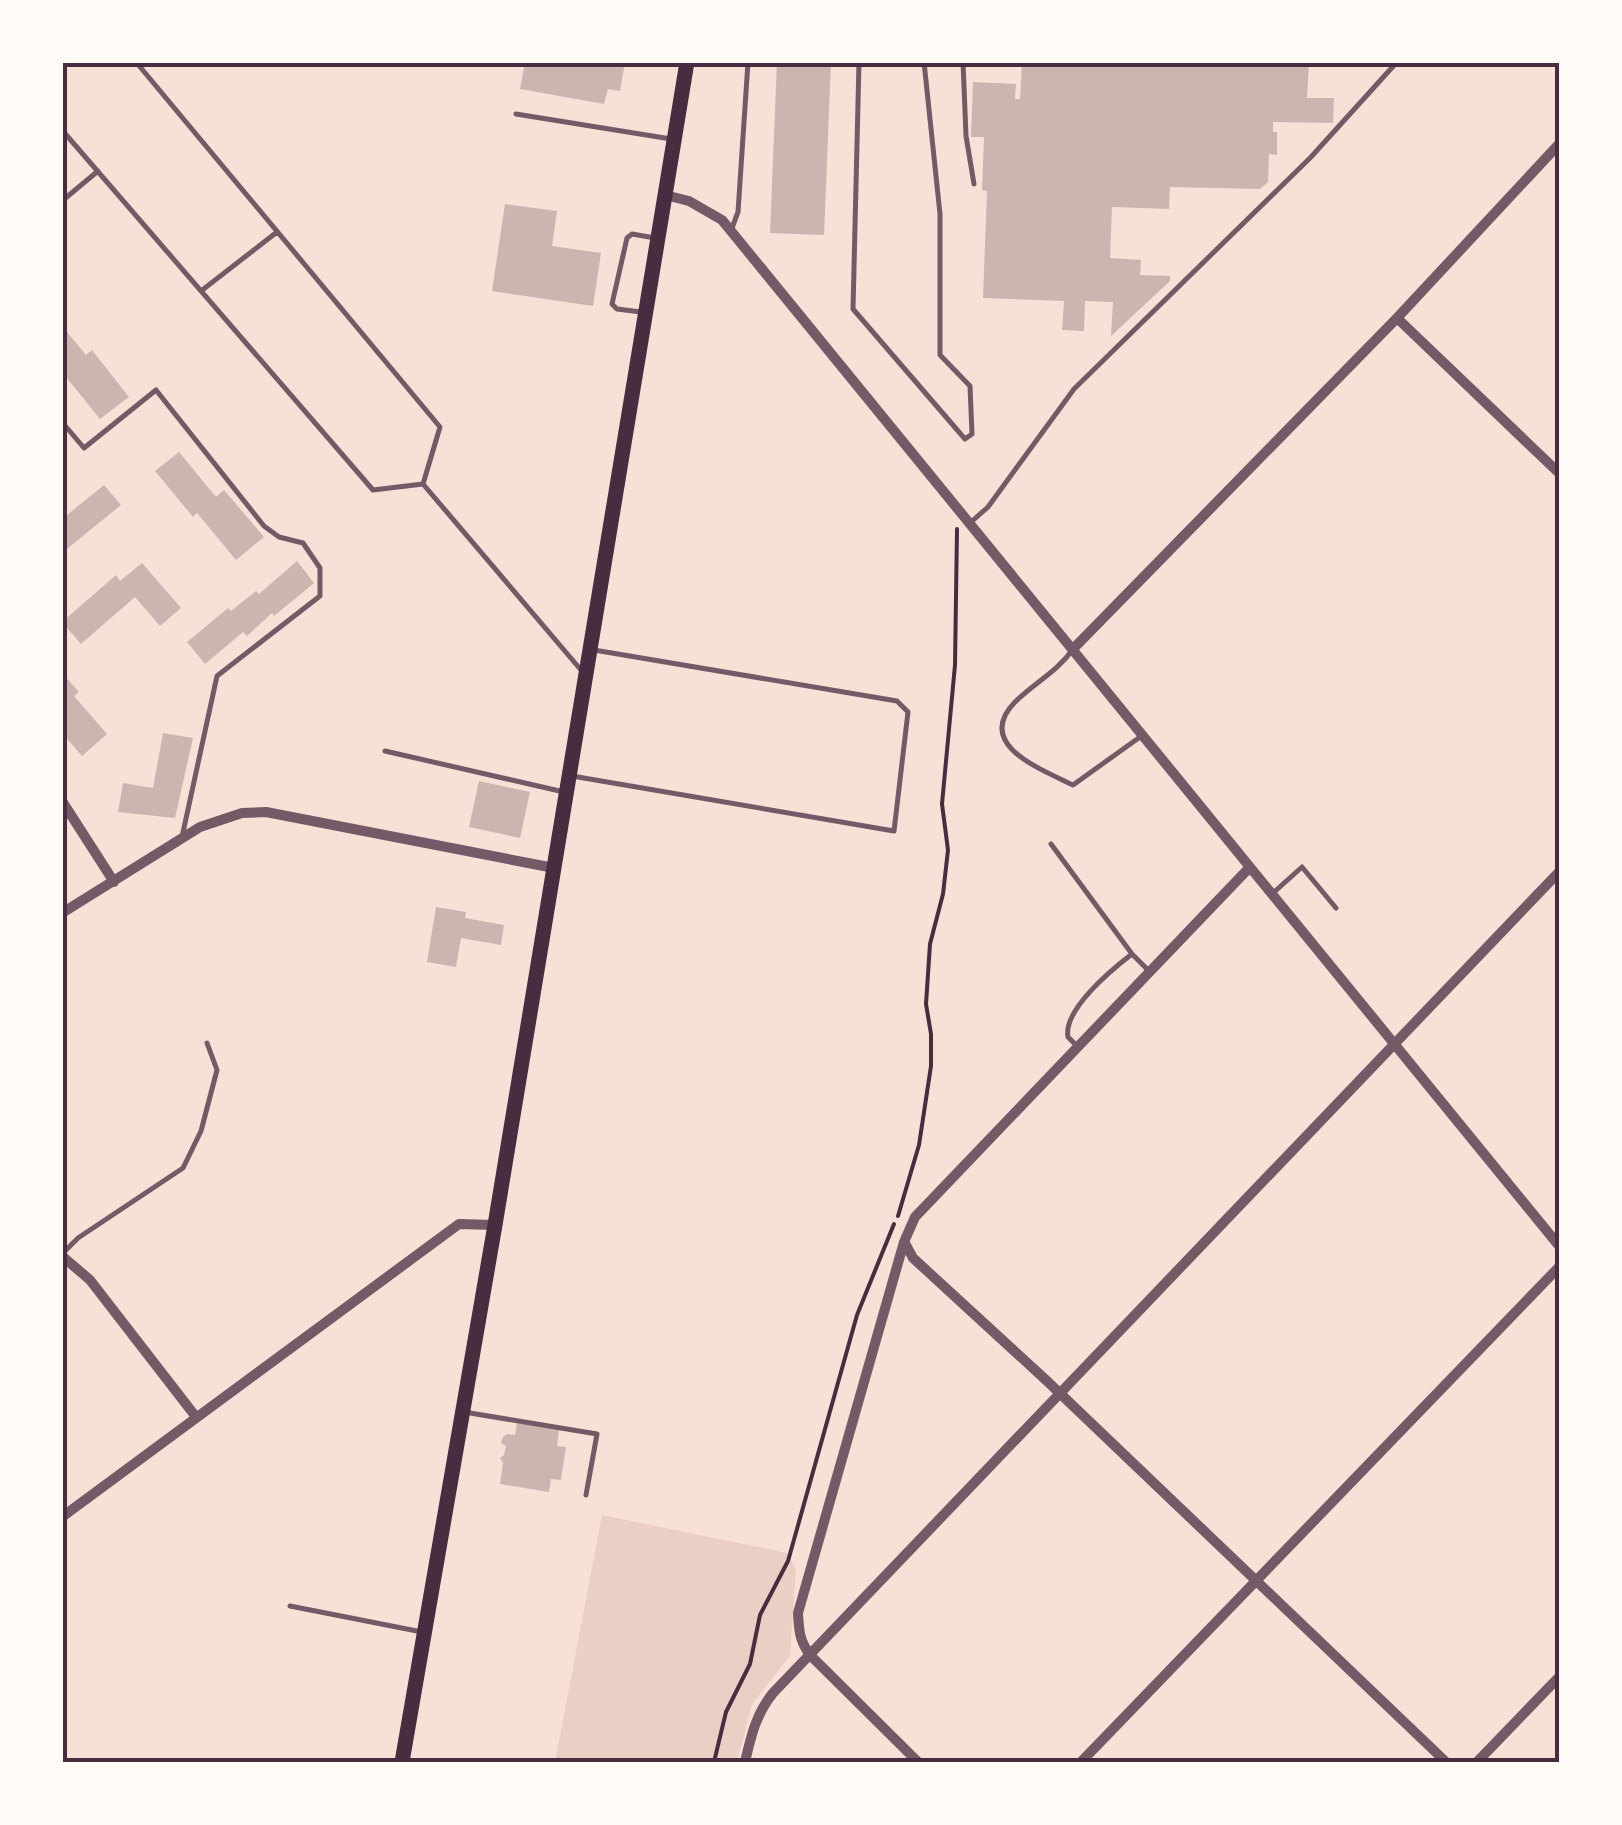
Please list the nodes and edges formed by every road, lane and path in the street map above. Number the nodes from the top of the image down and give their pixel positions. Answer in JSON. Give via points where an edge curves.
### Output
{"nodes":[{"id":1,"x":136,"y":62,"type":"edge"},
{"id":2,"x":686,"y":62,"type":"edge"},
{"id":3,"x":748,"y":62,"type":"edge"},
{"id":4,"x":858,"y":62,"type":"edge"},
{"id":5,"x":924,"y":62,"type":"edge"},
{"id":6,"x":963,"y":62,"type":"edge"},
{"id":7,"x":1397,"y":62,"type":"edge"},
{"id":8,"x":516,"y":114,"type":"dead end"},
{"id":9,"x":62,"y":130,"type":"edge"},
{"id":10,"x":674,"y":140,"type":"junction"},
{"id":11,"x":1560,"y":143,"type":"edge"},
{"id":12,"x":98,"y":171,"type":"junction"},
{"id":13,"x":974,"y":184,"type":"dead end"},
{"id":14,"x":665,"y":196,"type":"junction"},
{"id":15,"x":62,"y":201,"type":"edge"},
{"id":16,"x":730,"y":230,"type":"junction"},
{"id":17,"x":277,"y":232,"type":"junction"},
{"id":18,"x":658,"y":238,"type":"junction"},
{"id":19,"x":201,"y":291,"type":"junction"},
{"id":20,"x":646,"y":312,"type":"junction"},
{"id":21,"x":1397,"y":318,"type":"junction"},
{"id":22,"x":62,"y":422,"type":"edge"},
{"id":23,"x":1560,"y":474,"type":"edge"},
{"id":24,"x":423,"y":484,"type":"junction"},
{"id":25,"x":959,"y":510,"type":"junction"},
{"id":26,"x":970,"y":523,"type":"junction"},
{"id":27,"x":591,"y":649,"type":"junction"},
{"id":28,"x":1072,"y":649,"type":"junction"},
{"id":29,"x":586,"y":676,"type":"junction"},
{"id":30,"x":1142,"y":734,"type":"junction"},
{"id":31,"x":385,"y":752,"type":"dead end"},
{"id":32,"x":568,"y":784,"type":"junction"},
{"id":33,"x":62,"y":802,"type":"edge"},
{"id":34,"x":182,"y":838,"type":"junction"},
{"id":35,"x":1051,"y":844,"type":"dead end"},
{"id":36,"x":1250,"y":867,"type":"junction"},
{"id":37,"x":554,"y":868,"type":"junction"},
{"id":38,"x":1560,"y":871,"type":"edge"},
{"id":39,"x":114,"y":882,"type":"junction"},
{"id":40,"x":1272,"y":894,"type":"junction"},
{"id":41,"x":1336,"y":908,"type":"dead end"},
{"id":42,"x":62,"y":914,"type":"edge"},
{"id":43,"x":1132,"y":954,"type":"junction"},
{"id":44,"x":1150,"y":972,"type":"junction"},
{"id":45,"x":208,"y":1043,"type":"dead end"},
{"id":46,"x":1395,"y":1044,"type":"junction"},
{"id":47,"x":1079,"y":1047,"type":"junction"},
{"id":48,"x":495,"y":1225,"type":"junction"},
{"id":49,"x":904,"y":1242,"type":"junction"},
{"id":50,"x":1560,"y":1247,"type":"edge"},
{"id":51,"x":62,"y":1255,"type":"edge"},
{"id":52,"x":1560,"y":1266,"type":"edge"},
{"id":53,"x":1060,"y":1394,"type":"junction"},
{"id":54,"x":462,"y":1412,"type":"junction"},
{"id":55,"x":196,"y":1417,"type":"junction"},
{"id":56,"x":586,"y":1495,"type":"dead end"},
{"id":57,"x":62,"y":1517,"type":"edge"},
{"id":58,"x":1256,"y":1580,"type":"junction"},
{"id":59,"x":290,"y":1606,"type":"dead end"},
{"id":60,"x":425,"y":1632,"type":"junction"},
{"id":61,"x":810,"y":1655,"type":"junction"},
{"id":62,"x":1560,"y":1676,"type":"edge"},
{"id":63,"x":402,"y":1762,"type":"edge"},
{"id":64,"x":714,"y":1762,"type":"edge"},
{"id":65,"x":745,"y":1762,"type":"edge"},
{"id":66,"x":918,"y":1762,"type":"edge"},
{"id":67,"x":1081,"y":1762,"type":"edge"},
{"id":68,"x":1446,"y":1762,"type":"edge"},
{"id":69,"x":1477,"y":1762,"type":"edge"}],
"edges":[{"from":1,"to":17,"type":"lane"},
{"from":2,"to":10,"type":"main road"},
{"from":3,"to":16,"type":"lane","via":[[738,212]]},
{"from":4,"to":5,"type":"lane","via":[[853,309],[966,440],[972,434],[970,386],[940,355],[940,214]]},
{"from":6,"to":13,"type":"lane"},
{"from":7,"to":26,"type":"lane","via":[[1311,157],[1074,389]]},
{"from":8,"to":10,"type":"lane"},
{"from":9,"to":12,"type":"lane"},
{"from":10,"to":14,"type":"main road"},
{"from":11,"to":21,"type":"street"},
{"from":12,"to":15,"type":"lane"},
{"from":12,"to":19,"type":"lane"},
{"from":14,"to":16,"type":"street","via":[[706,208]]},
{"from":14,"to":18,"type":"main road"},
{"from":16,"to":25,"type":"street"},
{"from":17,"to":19,"type":"lane"},
{"from":17,"to":24,"type":"lane","via":[[440,427]]},
{"from":18,"to":20,"type":"main road"},
{"from":18,"to":20,"type":"lane","via":[[626,238],[612,304]]},
{"from":19,"to":24,"type":"lane","via":[[373,490]]},
{"from":20,"to":27,"type":"main road"},
{"from":21,"to":23,"type":"street"},
{"from":21,"to":28,"type":"street"},
{"from":22,"to":34,"type":"lane","via":[[84,448],[156,390],[264,526],[303,543],[320,568],[320,596],[217,676]]},
{"from":24,"to":29,"type":"lane"},
{"from":25,"to":26,"type":"street"},
{"from":25,"to":64,"type":"path","via":[[942,804],[948,850],[930,944],[927,1105],[911,1178],[852,1332],[788,1561],[760,1615],[750,1664],[726,1712]]},
{"from":26,"to":28,"type":"street"},
{"from":27,"to":29,"type":"main road"},
{"from":27,"to":32,"type":"lane","via":[[897,701],[908,712],[894,831]]},
{"from":28,"to":30,"type":"street"},
{"from":28,"to":30,"type":"lane","via":[[1012,705],[1002,722],[1010,750],[1073,785]]},
{"from":29,"to":32,"type":"main road"},
{"from":30,"to":36,"type":"street"},
{"from":31,"to":32,"type":"lane"},
{"from":32,"to":37,"type":"main road"},
{"from":33,"to":39,"type":"street"},
{"from":34,"to":37,"type":"street","via":[[219,818],[266,812]]},
{"from":34,"to":39,"type":"street"},
{"from":35,"to":43,"type":"lane"},
{"from":36,"to":40,"type":"street"},
{"from":36,"to":44,"type":"street"},
{"from":37,"to":48,"type":"main road"},
{"from":38,"to":46,"type":"street"},
{"from":39,"to":42,"type":"street"},
{"from":40,"to":41,"type":"lane","via":[[1302,867]]},
{"from":40,"to":46,"type":"street"},
{"from":43,"to":44,"type":"lane"},
{"from":43,"to":47,"type":"lane","via":[[1069,1018],[1068,1037]]},
{"from":44,"to":47,"type":"street"},
{"from":45,"to":51,"type":"lane","via":[[217,1070],[183,1168]]},
{"from":46,"to":50,"type":"street"},
{"from":46,"to":53,"type":"street"},
{"from":47,"to":49,"type":"street","via":[[915,1217]]},
{"from":48,"to":54,"type":"main road"},
{"from":48,"to":55,"type":"street","via":[[459,1224]]},
{"from":49,"to":53,"type":"street","via":[[913,1258]]},
{"from":49,"to":61,"type":"street","via":[[798,1612],[800,1641]]},
{"from":51,"to":55,"type":"street","via":[[90,1280]]},
{"from":52,"to":58,"type":"street"},
{"from":53,"to":58,"type":"street"},
{"from":53,"to":61,"type":"street"},
{"from":54,"to":56,"type":"lane","via":[[597,1434]]},
{"from":54,"to":60,"type":"main road"},
{"from":55,"to":57,"type":"street"},
{"from":58,"to":67,"type":"street"},
{"from":58,"to":68,"type":"street"},
{"from":59,"to":60,"type":"lane"},
{"from":60,"to":63,"type":"main road"},
{"from":61,"to":65,"type":"street","via":[[761,1708]]},
{"from":61,"to":66,"type":"street"},
{"from":62,"to":69,"type":"street"}]}
